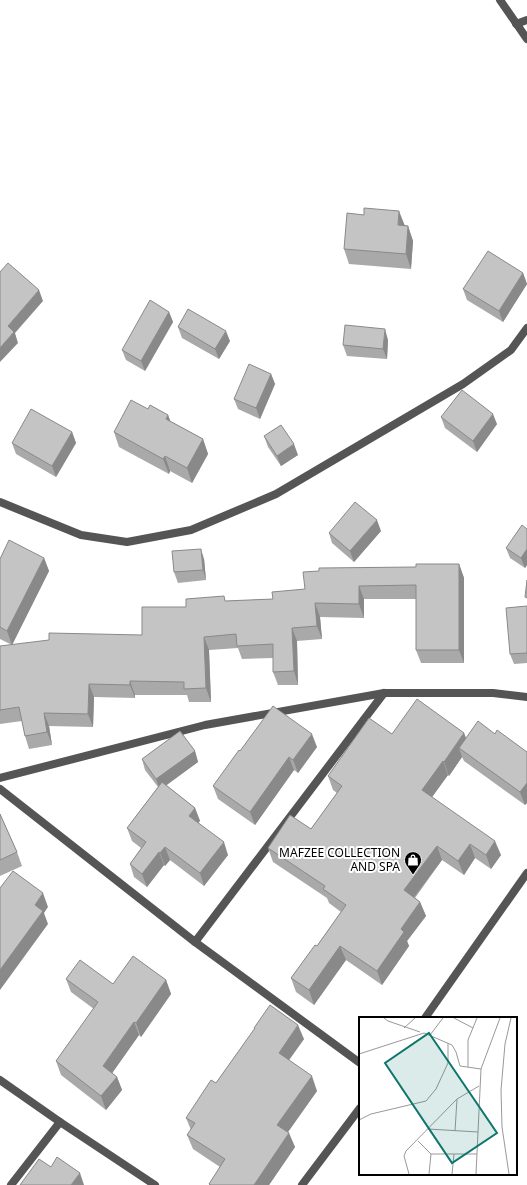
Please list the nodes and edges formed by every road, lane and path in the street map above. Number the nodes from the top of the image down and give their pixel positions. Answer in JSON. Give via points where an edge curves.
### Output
{"nodes":[{"id":1,"x":500,"y":0,"type":"edge"},
{"id":2,"x":527,"y":20,"type":"edge"},
{"id":3,"x":516,"y":24,"type":"junction"},
{"id":4,"x":527,"y":39,"type":"edge"},
{"id":5,"x":527,"y":328,"type":"edge"},
{"id":6,"x":0,"y":502,"type":"edge"},
{"id":7,"x":384,"y":693,"type":"junction"},
{"id":8,"x":527,"y":697,"type":"edge"},
{"id":9,"x":0,"y":778,"type":"edge"},
{"id":10,"x":0,"y":789,"type":"edge"},
{"id":11,"x":527,"y":872,"type":"edge"},
{"id":12,"x":195,"y":942,"type":"junction"},
{"id":13,"x":425,"y":1017,"type":"edge"},
{"id":14,"x":359,"y":1062,"type":"edge"},
{"id":15,"x":0,"y":1080,"type":"edge"},
{"id":16,"x":359,"y":1109,"type":"edge"},
{"id":17,"x":60,"y":1122,"type":"junction"},
{"id":18,"x":11,"y":1185,"type":"edge"},
{"id":19,"x":155,"y":1185,"type":"edge"},
{"id":20,"x":302,"y":1185,"type":"edge"}],
"edges":[{"from":1,"to":3,"type":"street"},
{"from":2,"to":3,"type":"street"},
{"from":3,"to":4,"type":"street"},
{"from":5,"to":6,"type":"street","via":[[511,350],[463,384],[276,494],[191,530],[127,542],[81,535]]},
{"from":7,"to":8,"type":"street","via":[[493,693]]},
{"from":7,"to":9,"type":"street","via":[[206,725]]},
{"from":7,"to":12,"type":"street"},
{"from":10,"to":12,"type":"street"},
{"from":11,"to":13,"type":"street"},
{"from":12,"to":14,"type":"street"},
{"from":15,"to":17,"type":"street"},
{"from":16,"to":20,"type":"street"},
{"from":17,"to":18,"type":"street"},
{"from":17,"to":19,"type":"street"}]}
